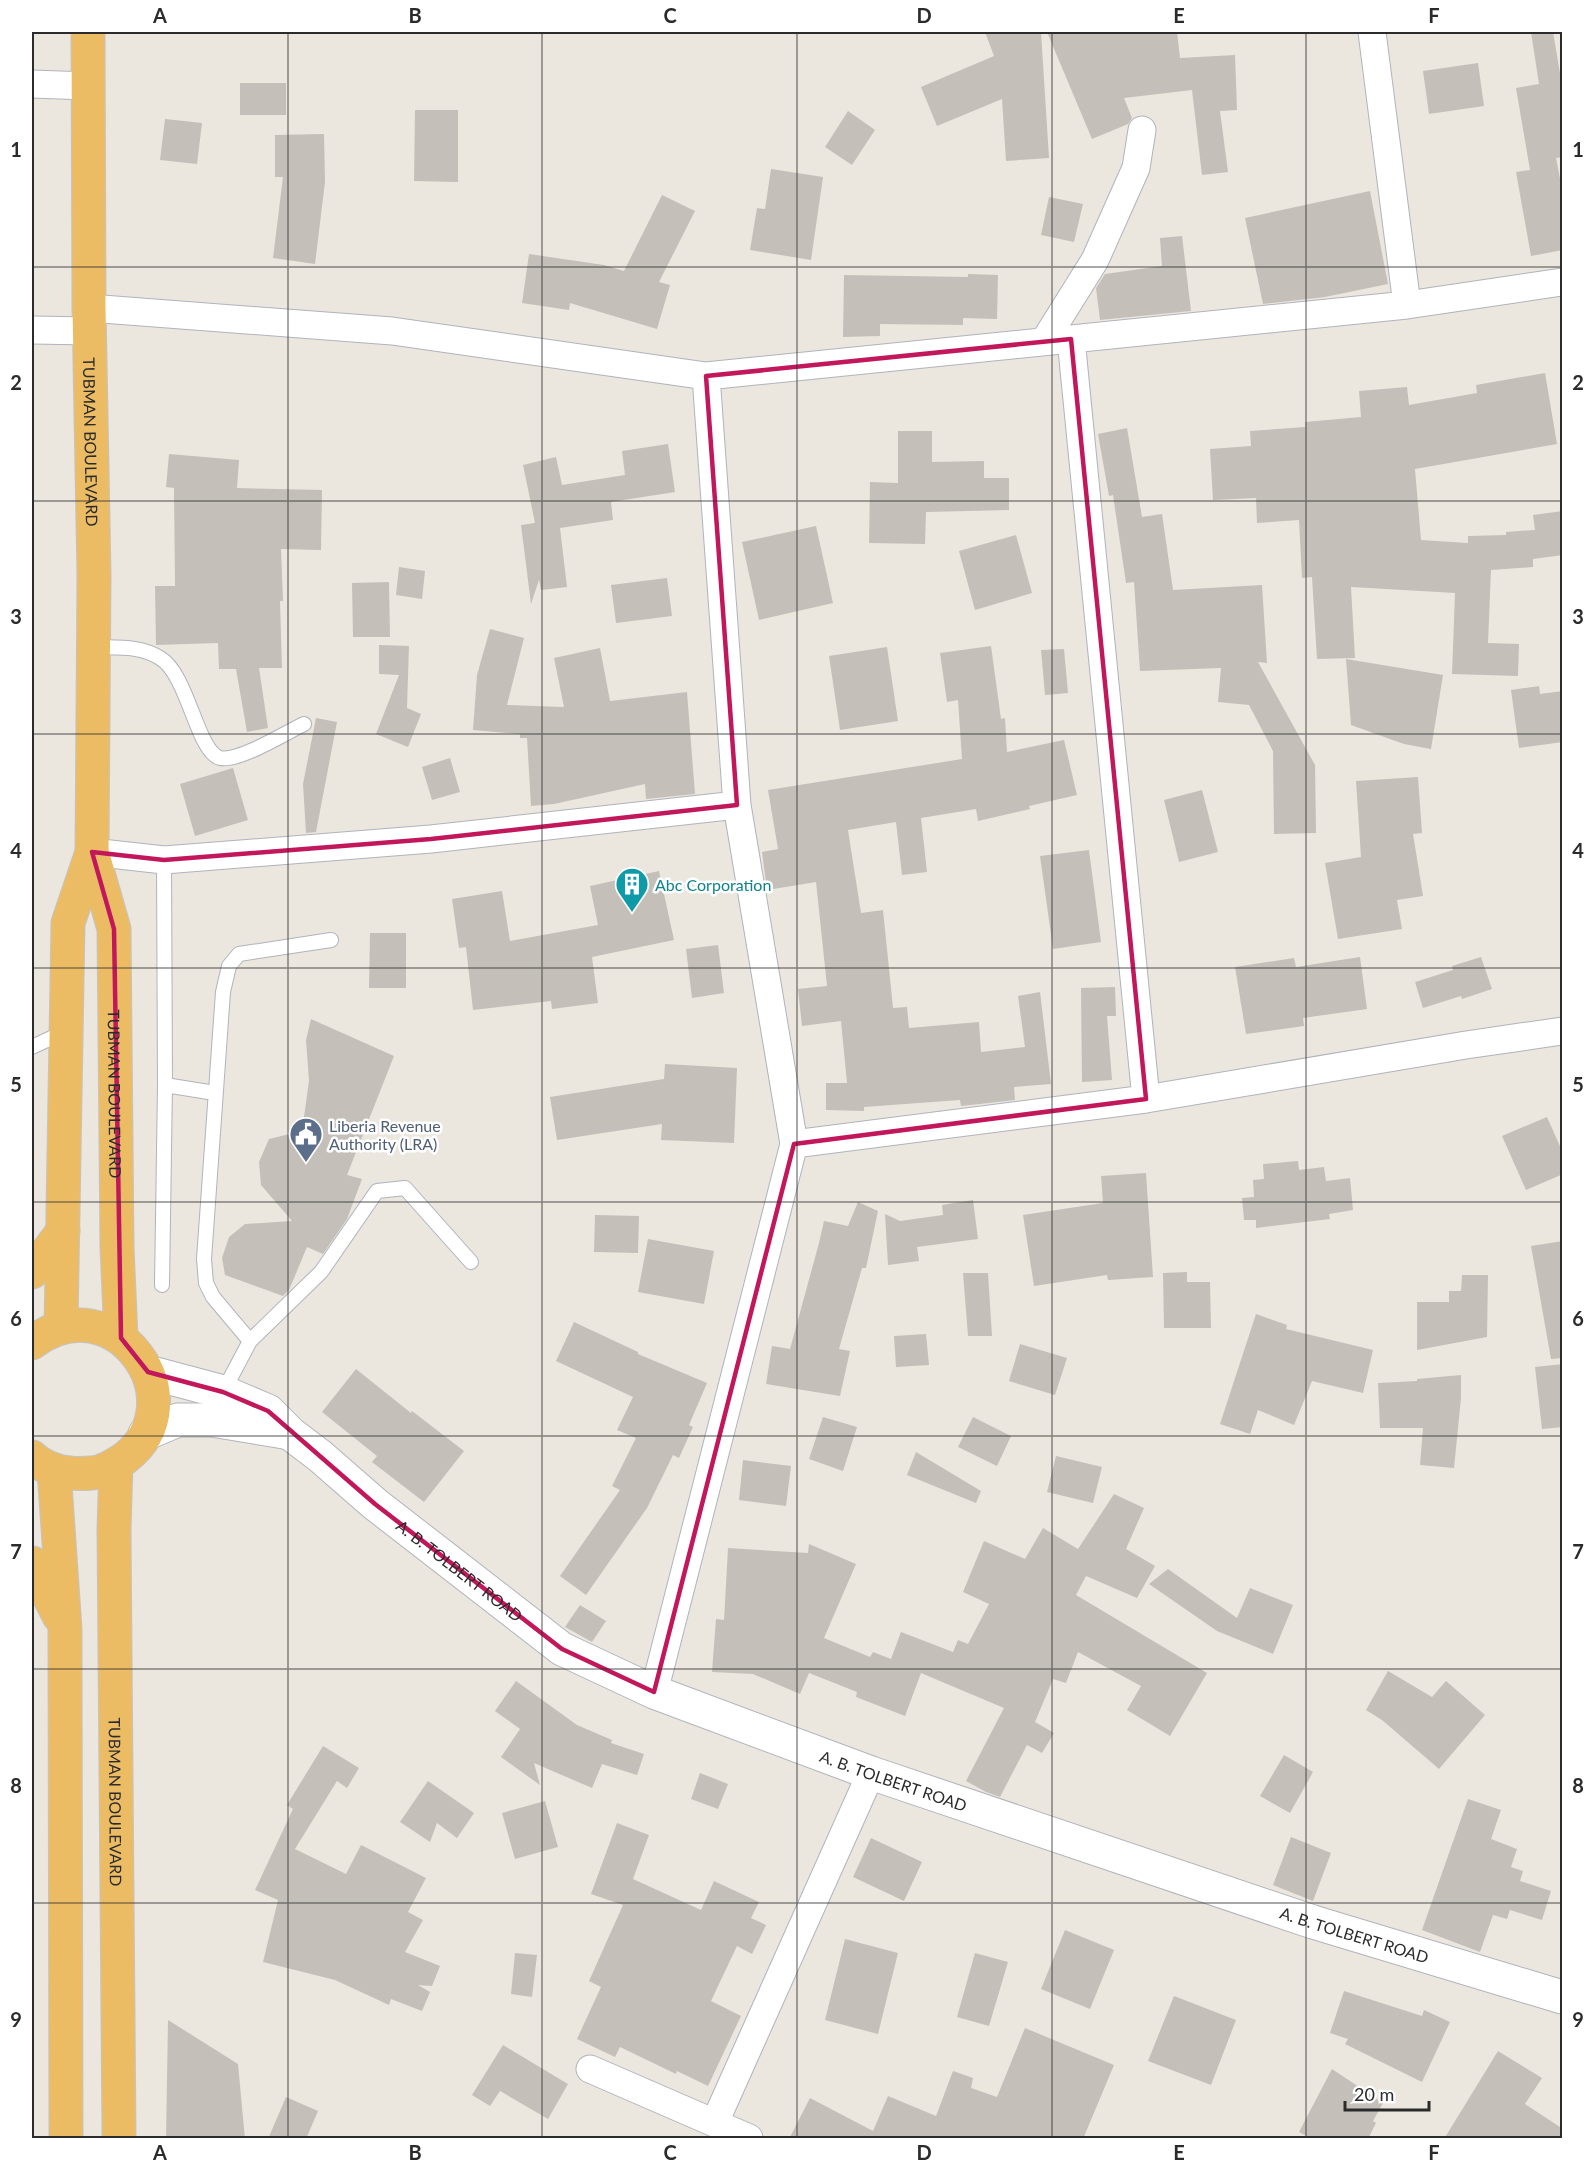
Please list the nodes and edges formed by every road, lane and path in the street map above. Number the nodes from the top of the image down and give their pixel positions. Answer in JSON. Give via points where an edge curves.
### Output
{"nodes":[{"id":1,"x":88,"y":32,"type":"edge"},
{"id":2,"x":1372,"y":32,"type":"edge"},
{"id":3,"x":32,"y":84,"type":"edge"},
{"id":4,"x":88,"y":86,"type":"junction"},
{"id":5,"x":1142,"y":130,"type":"dead end"},
{"id":6,"x":1563,"y":282,"type":"edge"},
{"id":7,"x":1407,"y":304,"type":"junction"},
{"id":8,"x":89,"y":320,"type":"junction"},
{"id":9,"x":32,"y":330,"type":"edge"},
{"id":10,"x":1058,"y":340,"type":"junction"},
{"id":11,"x":706,"y":376,"type":"junction"},
{"id":12,"x":93,"y":647,"type":"junction"},
{"id":13,"x":304,"y":724,"type":"dead end"},
{"id":14,"x":737,"y":805,"type":"junction"},
{"id":15,"x":92,"y":852,"type":"junction"},
{"id":16,"x":164,"y":861,"type":"junction"},
{"id":17,"x":331,"y":940,"type":"dead end"},
{"id":18,"x":66,"y":1031,"type":"junction"},
{"id":19,"x":1563,"y":1031,"type":"edge"},
{"id":20,"x":32,"y":1047,"type":"edge"},
{"id":21,"x":165,"y":1085,"type":"junction"},
{"id":22,"x":215,"y":1093,"type":"junction"},
{"id":23,"x":1146,"y":1099,"type":"junction"},
{"id":24,"x":794,"y":1144,"type":"junction"},
{"id":25,"x":63,"y":1231,"type":"junction"},
{"id":26,"x":471,"y":1262,"type":"dead end"},
{"id":27,"x":32,"y":1272,"type":"edge"},
{"id":28,"x":162,"y":1285,"type":"dead end"},
{"id":29,"x":61,"y":1327,"type":"junction"},
{"id":30,"x":121,"y":1338,"type":"junction"},
{"id":31,"x":250,"y":1341,"type":"junction"},
{"id":32,"x":32,"y":1343,"type":"edge"},
{"id":33,"x":148,"y":1372,"type":"junction"},
{"id":34,"x":223,"y":1392,"type":"junction"},
{"id":35,"x":145,"y":1434,"type":"junction"},
{"id":36,"x":291,"y":1434,"type":"junction"},
{"id":37,"x":43,"y":1463,"type":"edge"},
{"id":38,"x":116,"y":1464,"type":"junction"},
{"id":39,"x":32,"y":1563,"type":"edge"},
{"id":40,"x":65,"y":1629,"type":"junction"},
{"id":41,"x":654,"y":1692,"type":"junction"},
{"id":42,"x":871,"y":1773,"type":"junction"},
{"id":43,"x":1563,"y":1997,"type":"edge"},
{"id":44,"x":590,"y":2069,"type":"dead end"},
{"id":45,"x":715,"y":2122,"type":"junction"},
{"id":46,"x":66,"y":2139,"type":"edge"},
{"id":47,"x":119,"y":2139,"type":"edge"},
{"id":48,"x":749,"y":2139,"type":"edge"}],
"edges":[{"from":1,"to":4,"type":"highway","name":"TUBMAN BOULEVARD"},
{"from":2,"to":7,"type":"street"},
{"from":3,"to":4,"type":"street"},
{"from":4,"to":8,"type":"highway","name":"TUBMAN BOULEVARD"},
{"from":5,"to":10,"type":"street","via":[[1136,168]]},
{"from":6,"to":7,"type":"street"},
{"from":7,"to":10,"type":"street"},
{"from":8,"to":9,"type":"street"},
{"from":8,"to":11,"type":"street","via":[[392,331]]},
{"from":8,"to":12,"type":"highway","name":"TUBMAN BOULEVARD"},
{"from":10,"to":11,"type":"street"},
{"from":10,"to":23,"type":"street"},
{"from":11,"to":14,"type":"street"},
{"from":12,"to":13,"type":"lane","via":[[137,648],[161,658],[177,674],[200,731],[217,757],[242,754]]},
{"from":12,"to":15,"type":"highway","name":"TUBMAN BOULEVARD"},
{"from":14,"to":16,"type":"street","via":[[431,838]]},
{"from":14,"to":24,"type":"street"},
{"from":15,"to":16,"type":"street"},
{"from":15,"to":18,"type":"highway","name":"TUBMAN BOULEVARD","via":[[68,923]]},
{"from":15,"to":30,"type":"highway","name":"TUBMAN BOULEVARD","via":[[114,929]]},
{"from":16,"to":21,"type":"lane"},
{"from":17,"to":22,"type":"lane","via":[[239,954],[229,966],[223,992]]},
{"from":18,"to":20,"type":"lane"},
{"from":18,"to":25,"type":"highway","name":"TUBMAN BOULEVARD"},
{"from":19,"to":23,"type":"street"},
{"from":21,"to":22,"type":"lane"},
{"from":21,"to":28,"type":"lane"},
{"from":22,"to":31,"type":"lane","via":[[204,1259],[206,1283]]},
{"from":23,"to":24,"type":"street"},
{"from":24,"to":41,"type":"street"},
{"from":25,"to":27,"type":"highway"},
{"from":25,"to":29,"type":"highway","name":"TUBMAN BOULEVARD"},
{"from":26,"to":31,"type":"lane","via":[[405,1188],[377,1191],[321,1272]]},
{"from":29,"to":30,"type":"highway","via":[[82,1325]]},
{"from":29,"to":32,"type":"highway"},
{"from":30,"to":33,"type":"highway"},
{"from":31,"to":34,"type":"lane"},
{"from":33,"to":34,"type":"street","name":"A. B. TOLBERT ROAD"},
{"from":33,"to":35,"type":"highway","via":[[152,1414]]},
{"from":34,"to":36,"type":"street","name":"A. B. TOLBERT ROAD","via":[[268,1411]]},
{"from":35,"to":36,"type":"street","name":"A. B. TOLBERT ROAD","via":[[178,1420],[223,1422]]},
{"from":35,"to":38,"type":"highway","via":[[132,1452]]},
{"from":36,"to":41,"type":"street","name":"A. B. TOLBERT ROAD","via":[[562,1649]]},
{"from":37,"to":38,"type":"highway","via":[[75,1474],[96,1472]]},
{"from":37,"to":40,"type":"highway"},
{"from":38,"to":47,"type":"highway","name":"TUBMAN BOULEVARD"},
{"from":39,"to":40,"type":"highway"},
{"from":40,"to":46,"type":"highway"},
{"from":41,"to":42,"type":"street","name":"A. B. TOLBERT ROAD"},
{"from":42,"to":43,"type":"street","name":"A. B. TOLBERT ROAD","via":[[1313,1922]]},
{"from":42,"to":45,"type":"street"},
{"from":44,"to":45,"type":"street"},
{"from":45,"to":48,"type":"street"}]}
